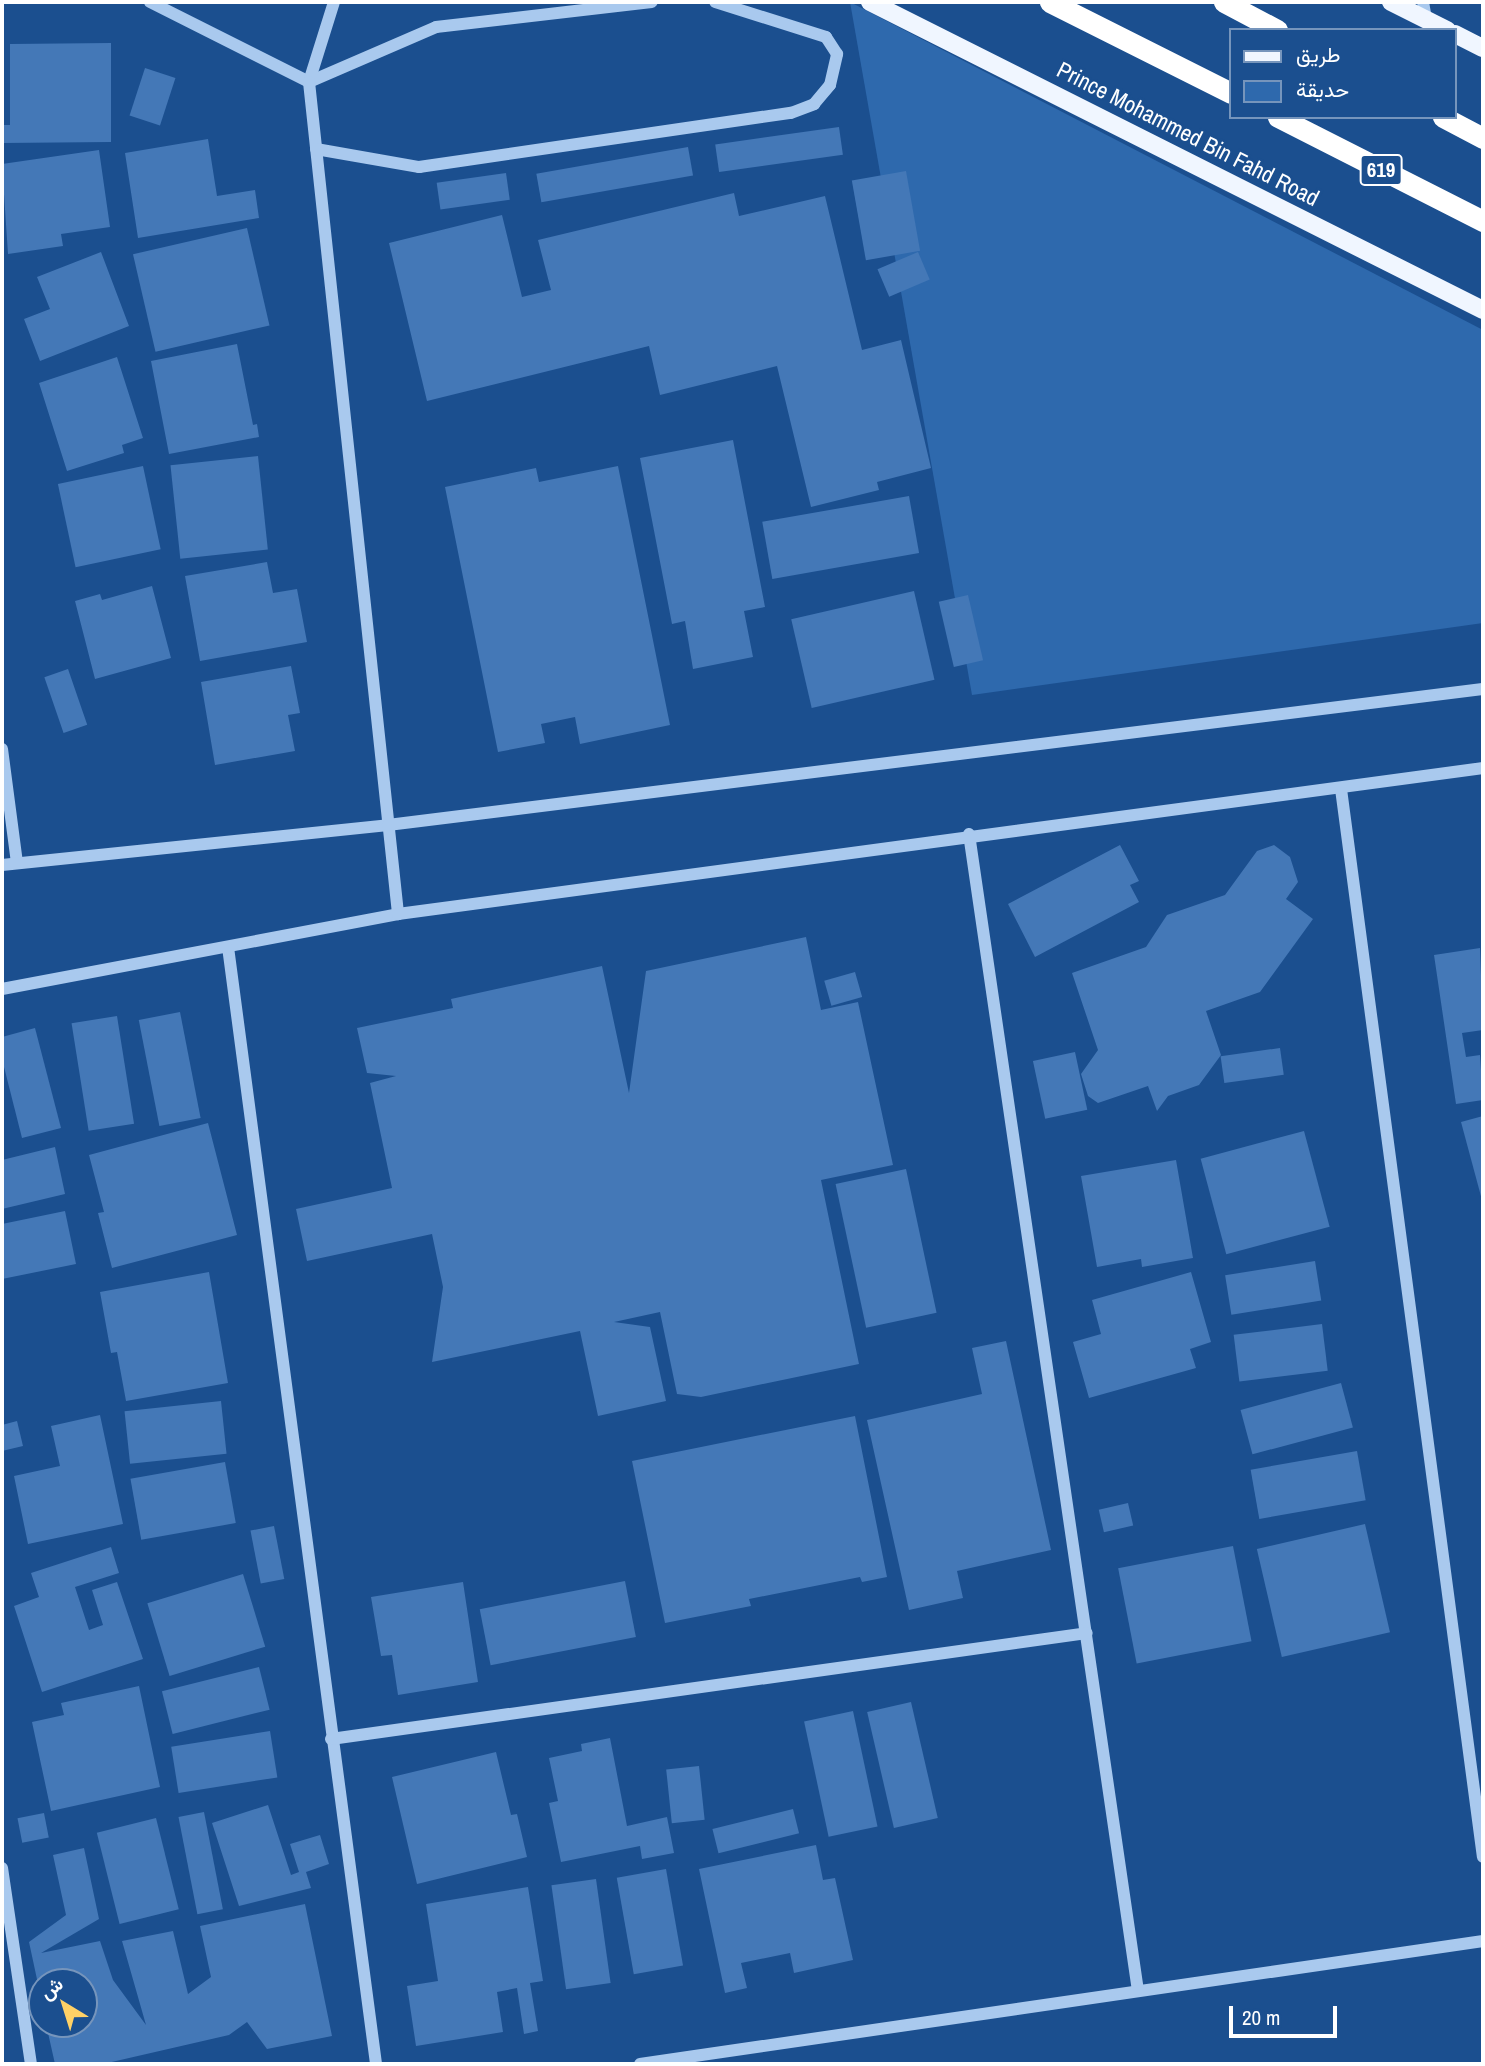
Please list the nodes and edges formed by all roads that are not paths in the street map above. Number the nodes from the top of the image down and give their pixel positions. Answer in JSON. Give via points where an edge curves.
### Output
{"nodes":[{"id":1,"x":150,"y":2,"type":"edge"},
{"id":2,"x":334,"y":2,"type":"edge"},
{"id":3,"x":652,"y":2,"type":"edge"},
{"id":4,"x":715,"y":2,"type":"edge"},
{"id":5,"x":870,"y":2,"type":"edge"},
{"id":6,"x":1050,"y":2,"type":"edge"},
{"id":7,"x":1224,"y":2,"type":"edge"},
{"id":8,"x":1391,"y":2,"type":"edge"},
{"id":9,"x":1424,"y":10,"type":"edge"},
{"id":10,"x":1273,"y":28,"type":"edge"},
{"id":11,"x":1445,"y":28,"type":"edge"},
{"id":12,"x":1457,"y":35,"type":"edge"},
{"id":13,"x":1483,"y":48,"type":"edge"},
{"id":14,"x":309,"y":82,"type":"junction"},
{"id":15,"x":1230,"y":92,"type":"edge"},
{"id":16,"x":1282,"y":119,"type":"edge"},
{"id":17,"x":1447,"y":119,"type":"edge"},
{"id":18,"x":1483,"y":138,"type":"edge"},
{"id":19,"x":316,"y":149,"type":"junction"},
{"id":20,"x":1483,"y":221,"type":"edge"},
{"id":21,"x":1483,"y":310,"type":"edge"},
{"id":22,"x":1483,"y":689,"type":"edge"},
{"id":23,"x":2,"y":748,"type":"edge"},
{"id":24,"x":1483,"y":768,"type":"edge"},
{"id":25,"x":1341,"y":789,"type":"junction"},
{"id":26,"x":388,"y":825,"type":"junction"},
{"id":27,"x":969,"y":834,"type":"junction"},
{"id":28,"x":17,"y":863,"type":"junction"},
{"id":29,"x":2,"y":865,"type":"edge"},
{"id":30,"x":398,"y":914,"type":"junction"},
{"id":31,"x":228,"y":947,"type":"junction"},
{"id":32,"x":2,"y":989,"type":"edge"},
{"id":33,"x":1087,"y":1633,"type":"junction"},
{"id":34,"x":331,"y":1739,"type":"junction"},
{"id":35,"x":1483,"y":1857,"type":"edge"},
{"id":36,"x":2,"y":1868,"type":"edge"},
{"id":37,"x":1483,"y":1941,"type":"edge"},
{"id":38,"x":1138,"y":1992,"type":"junction"},
{"id":39,"x":31,"y":2064,"type":"edge"},
{"id":40,"x":376,"y":2064,"type":"edge"},
{"id":41,"x":640,"y":2064,"type":"edge"}],
"edges":[{"from":1,"to":14,"type":"street"},
{"from":2,"to":14,"type":"street"},
{"from":3,"to":14,"type":"street","via":[[436,27]]},
{"from":4,"to":19,"type":"street","via":[[826,37],[837,54],[830,85],[814,104],[791,113],[419,167]]},
{"from":5,"to":21,"type":"main road","name":"Prince Mohammed Bin Fahd Road"},
{"from":6,"to":15,"type":"highway"},
{"from":7,"to":10,"type":"highway"},
{"from":8,"to":9,"type":"main road"},
{"from":9,"to":11,"type":"main road"},
{"from":12,"to":13,"type":"main road"},
{"from":14,"to":19,"type":"street"},
{"from":16,"to":20,"type":"highway","number":"619"},
{"from":17,"to":18,"type":"highway"},
{"from":19,"to":26,"type":"street"},
{"from":22,"to":26,"type":"street"},
{"from":23,"to":28,"type":"street"},
{"from":24,"to":25,"type":"street"},
{"from":25,"to":27,"type":"street"},
{"from":25,"to":35,"type":"street"},
{"from":26,"to":28,"type":"street"},
{"from":26,"to":30,"type":"street"},
{"from":27,"to":30,"type":"street"},
{"from":27,"to":33,"type":"street"},
{"from":28,"to":29,"type":"street"},
{"from":30,"to":31,"type":"street"},
{"from":31,"to":32,"type":"street"},
{"from":31,"to":34,"type":"street"},
{"from":33,"to":34,"type":"street"},
{"from":33,"to":38,"type":"street"},
{"from":34,"to":40,"type":"street"},
{"from":36,"to":39,"type":"street"},
{"from":37,"to":38,"type":"street"},
{"from":38,"to":41,"type":"street"}]}
